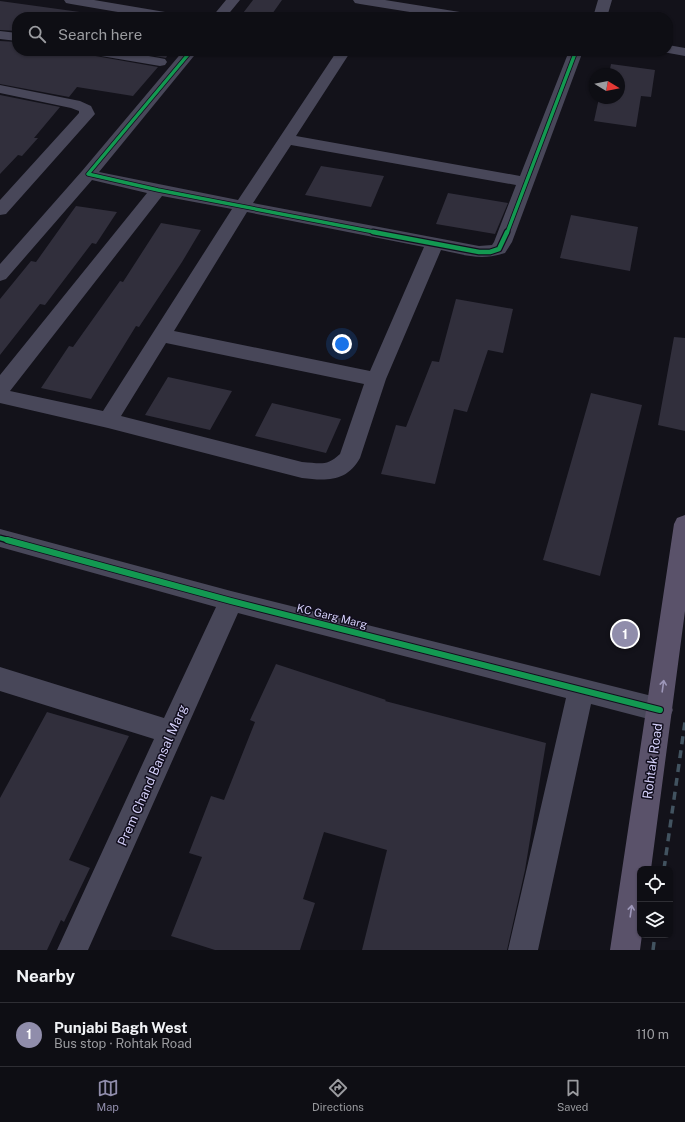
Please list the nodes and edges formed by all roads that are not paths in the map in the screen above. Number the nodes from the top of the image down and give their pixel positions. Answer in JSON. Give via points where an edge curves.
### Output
{"nodes":[{"id":1,"x":71,"y":0,"type":"edge"},
{"id":2,"x":233,"y":0,"type":"edge"},
{"id":3,"x":360,"y":0,"type":"edge"},
{"id":4,"x":605,"y":0,"type":"edge"},
{"id":5,"x":374,"y":5,"type":"edge"},
{"id":6,"x":142,"y":12,"type":"edge"},
{"id":7,"x":223,"y":12,"type":"edge"},
{"id":8,"x":428,"y":12,"type":"edge"},
{"id":9,"x":601,"y":12,"type":"edge"},
{"id":10,"x":0,"y":34,"type":"edge"},
{"id":11,"x":12,"y":37,"type":"edge"},
{"id":12,"x":673,"y":50,"type":"edge"},
{"id":13,"x":685,"y":52,"type":"edge"},
{"id":14,"x":125,"y":56,"type":"edge"},
{"id":15,"x":187,"y":56,"type":"edge"},
{"id":16,"x":341,"y":56,"type":"edge"},
{"id":17,"x":574,"y":56,"type":"edge"},
{"id":18,"x":160,"y":62,"type":"dead end"},
{"id":19,"x":1,"y":91,"type":"edge"},
{"id":20,"x":286,"y":139,"type":"junction"},
{"id":21,"x":88,"y":174,"type":"junction"},
{"id":22,"x":526,"y":182,"type":"junction"},
{"id":23,"x":158,"y":190,"type":"junction"},
{"id":24,"x":243,"y":205,"type":"junction"},
{"id":25,"x":0,"y":210,"type":"edge"},
{"id":26,"x":435,"y":243,"type":"junction"},
{"id":27,"x":0,"y":275,"type":"edge"},
{"id":28,"x":160,"y":336,"type":"junction"},
{"id":29,"x":376,"y":380,"type":"junction"},
{"id":30,"x":0,"y":388,"type":"edge"},
{"id":31,"x":0,"y":396,"type":"edge"},
{"id":32,"x":108,"y":420,"type":"junction"},
{"id":33,"x":685,"y":524,"type":"edge"},
{"id":34,"x":0,"y":538,"type":"edge"},
{"id":35,"x":232,"y":600,"type":"junction"},
{"id":36,"x":0,"y":679,"type":"edge"},
{"id":37,"x":581,"y":690,"type":"junction"},
{"id":38,"x":660,"y":710,"type":"junction"},
{"id":39,"x":171,"y":732,"type":"junction"},
{"id":40,"x":72,"y":950,"type":"edge"},
{"id":41,"x":523,"y":950,"type":"edge"},
{"id":42,"x":625,"y":950,"type":"edge"}],
"edges":[{"from":1,"to":6,"type":"street"},
{"from":2,"to":7,"type":"street"},
{"from":3,"to":5,"type":"street"},
{"from":4,"to":9,"type":"street"},
{"from":5,"to":8,"type":"street"},
{"from":10,"to":11,"type":"street"},
{"from":12,"to":13,"type":"street"},
{"from":14,"to":18,"type":"street"},
{"from":15,"to":21,"type":"street"},
{"from":16,"to":20,"type":"street"},
{"from":17,"to":22,"type":"street"},
{"from":19,"to":25,"type":"street","via":[[75,104],[86,109],[87,114]]},
{"from":20,"to":22,"type":"street"},
{"from":20,"to":24,"type":"street"},
{"from":21,"to":23,"type":"street"},
{"from":21,"to":27,"type":"street"},
{"from":22,"to":26,"type":"street","via":[[499,249],[479,252]]},
{"from":23,"to":24,"type":"street"},
{"from":23,"to":30,"type":"street"},
{"from":24,"to":26,"type":"street"},
{"from":24,"to":28,"type":"street"},
{"from":26,"to":29,"type":"street"},
{"from":28,"to":29,"type":"street"},
{"from":28,"to":32,"type":"street"},
{"from":29,"to":32,"type":"street","via":[[349,458],[338,469],[323,472],[302,470]]},
{"from":31,"to":32,"type":"street"},
{"from":38,"to":33,"type":"main road","name":"Rohtak Road","one_way":true},
{"from":34,"to":35,"type":"street","name":"KC Garg Marg"},
{"from":35,"to":37,"type":"street","name":"KC Garg Marg"},
{"from":35,"to":39,"type":"street","name":"Prem Chand Bansal Marg"},
{"from":36,"to":39,"type":"street"},
{"from":37,"to":38,"type":"street","name":"KC Garg Marg"},
{"from":37,"to":41,"type":"street"},
{"from":42,"to":38,"type":"main road","name":"Rohtak Road","one_way":true},
{"from":39,"to":40,"type":"street","name":"Prem Chand Bansal Marg"}]}
